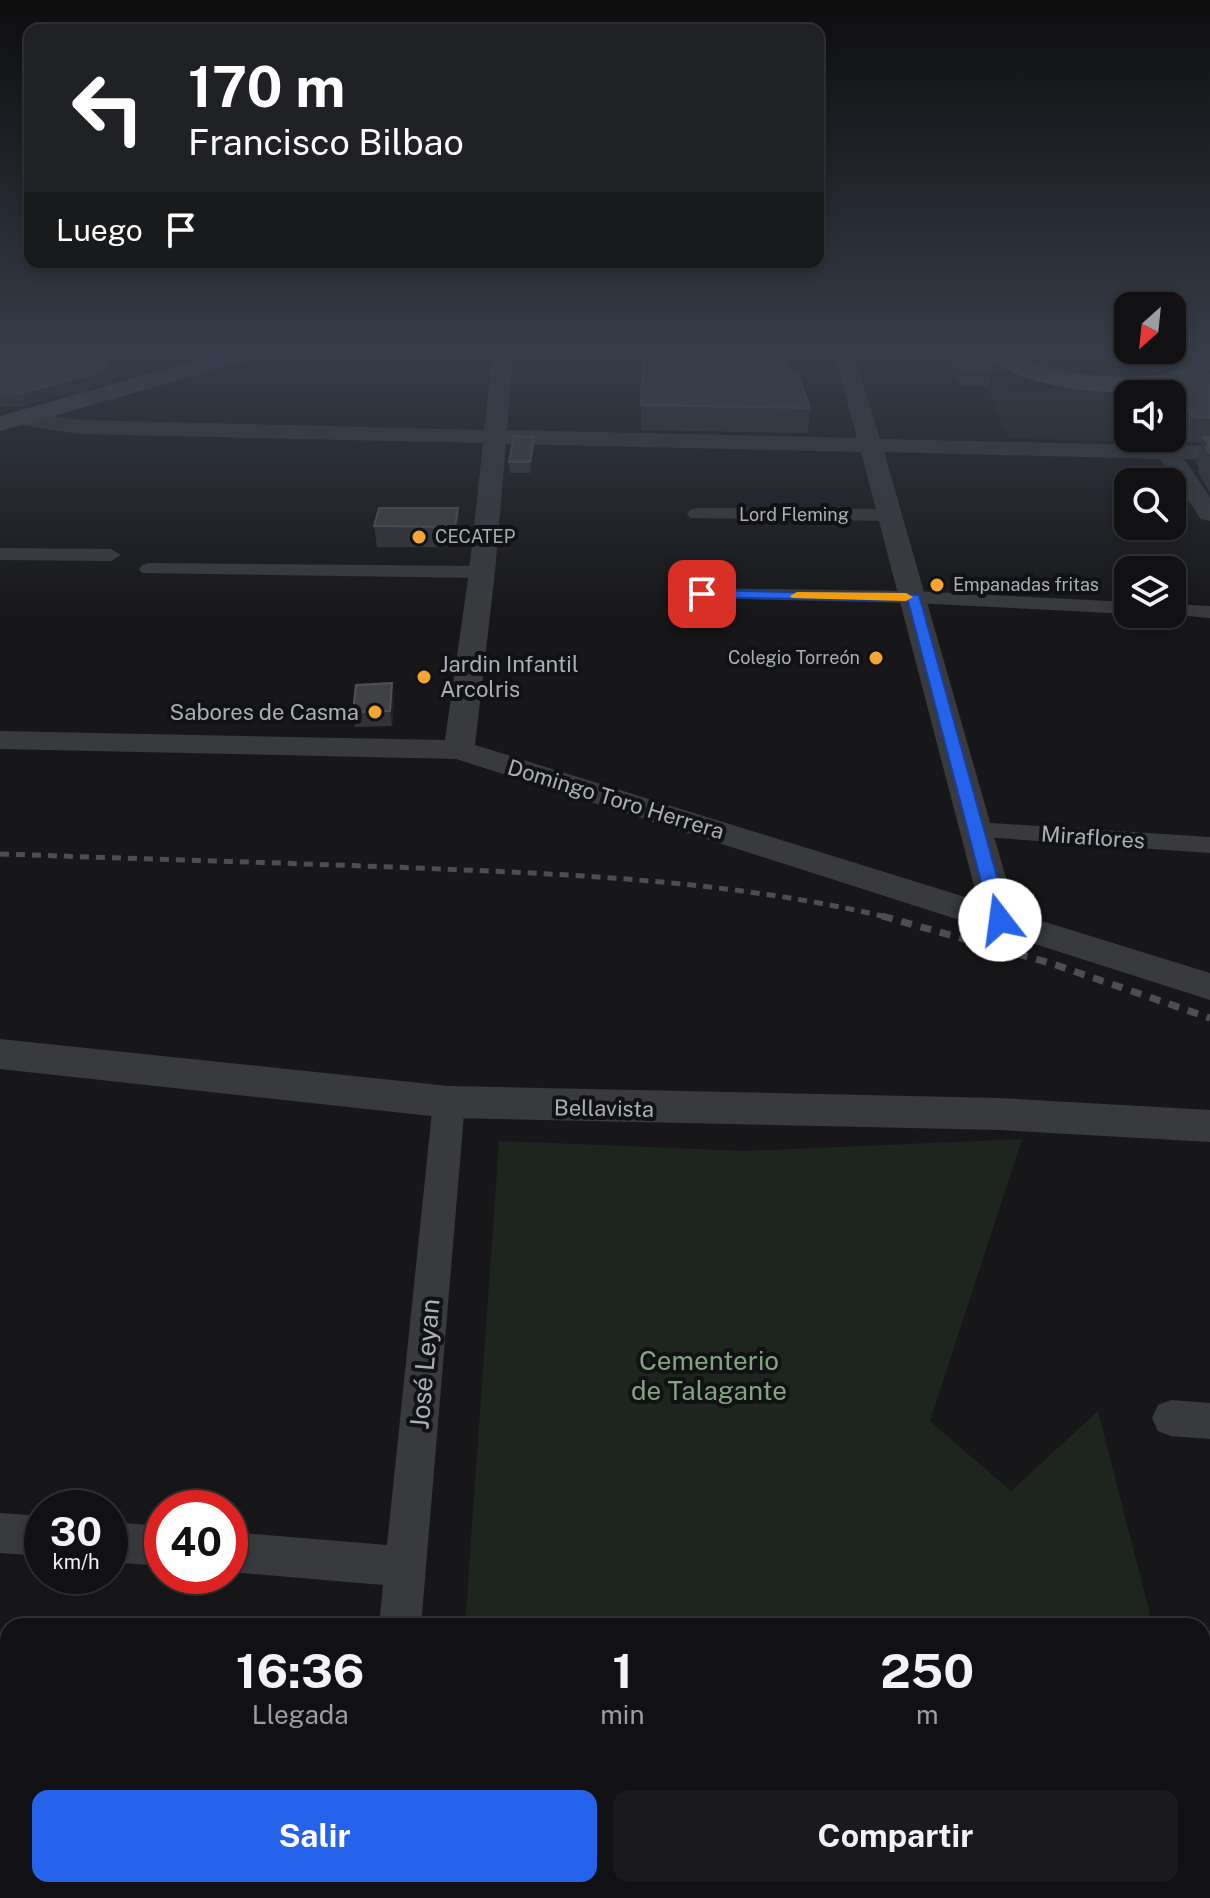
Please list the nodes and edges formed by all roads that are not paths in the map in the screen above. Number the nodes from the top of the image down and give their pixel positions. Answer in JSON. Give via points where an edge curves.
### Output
{"nodes":[{"id":1,"x":495,"y":440,"type":"edge"},
{"id":2,"x":662,"y":440,"type":"edge"},
{"id":3,"x":869,"y":440,"type":"edge"},
{"id":4,"x":870,"y":444,"type":"junction"},
{"id":5,"x":1114,"y":445,"type":"edge"},
{"id":6,"x":1186,"y":449,"type":"edge"},
{"id":7,"x":1167,"y":452,"type":"edge"},
{"id":8,"x":1210,"y":453,"type":"edge"},
{"id":9,"x":697,"y":514,"type":"dead end"},
{"id":10,"x":1210,"y":514,"type":"edge"},
{"id":11,"x":890,"y":515,"type":"junction"},
{"id":12,"x":0,"y":554,"type":"edge"},
{"id":13,"x":111,"y":555,"type":"dead end"},
{"id":14,"x":149,"y":569,"type":"dead end"},
{"id":15,"x":482,"y":572,"type":"junction"},
{"id":16,"x":702,"y":594,"type":"dead end"},
{"id":17,"x":914,"y":597,"type":"junction"},
{"id":18,"x":1114,"y":607,"type":"edge"},
{"id":19,"x":1186,"y":611,"type":"edge"},
{"id":20,"x":1210,"y":612,"type":"edge"},
{"id":21,"x":0,"y":740,"type":"edge"},
{"id":22,"x":459,"y":750,"type":"junction"},
{"id":23,"x":976,"y":830,"type":"junction"},
{"id":24,"x":1210,"y":845,"type":"edge"},
{"id":25,"x":1000,"y":920,"type":"junction"},
{"id":26,"x":1210,"y":987,"type":"edge"},
{"id":27,"x":0,"y":1054,"type":"edge"},
{"id":28,"x":449,"y":1102,"type":"junction"},
{"id":29,"x":1210,"y":1126,"type":"edge"},
{"id":30,"x":1171,"y":1418,"type":"dead end"},
{"id":31,"x":1210,"y":1421,"type":"edge"},
{"id":32,"x":0,"y":1533,"type":"edge"},
{"id":33,"x":24,"y":1535,"type":"edge"},
{"id":34,"x":248,"y":1554,"type":"edge"},
{"id":35,"x":406,"y":1567,"type":"junction"},
{"id":36,"x":401,"y":1618,"type":"edge"}],
"edges":[{"from":1,"to":15,"type":"street"},
{"from":2,"to":4,"type":"street"},
{"from":3,"to":4,"type":"street"},
{"from":4,"to":5,"type":"street"},
{"from":4,"to":11,"type":"street"},
{"from":6,"to":8,"type":"street"},
{"from":7,"to":10,"type":"street"},
{"from":9,"to":11,"type":"street","name":"Lord Fleming"},
{"from":11,"to":17,"type":"street"},
{"from":12,"to":13,"type":"street"},
{"from":14,"to":15,"type":"street"},
{"from":15,"to":22,"type":"street"},
{"from":16,"to":17,"type":"street"},
{"from":17,"to":18,"type":"street"},
{"from":17,"to":23,"type":"street"},
{"from":19,"to":20,"type":"street"},
{"from":21,"to":22,"type":"street","name":"Domingo Toro Herrera"},
{"from":22,"to":25,"type":"street","name":"Domingo Toro Herrera"},
{"from":23,"to":24,"type":"street","name":"Miraflores"},
{"from":23,"to":25,"type":"street"},
{"from":25,"to":26,"type":"street","name":"Domingo Toro Herrera"},
{"from":27,"to":28,"type":"street","name":"Bellavista"},
{"from":28,"to":29,"type":"street","name":"Bellavista","via":[[1000,1114]]},
{"from":28,"to":35,"type":"street","name":"José Leyan"},
{"from":30,"to":31,"type":"street"},
{"from":32,"to":33,"type":"street"},
{"from":34,"to":35,"type":"street"},
{"from":35,"to":36,"type":"street","name":"José Leyan"}]}
